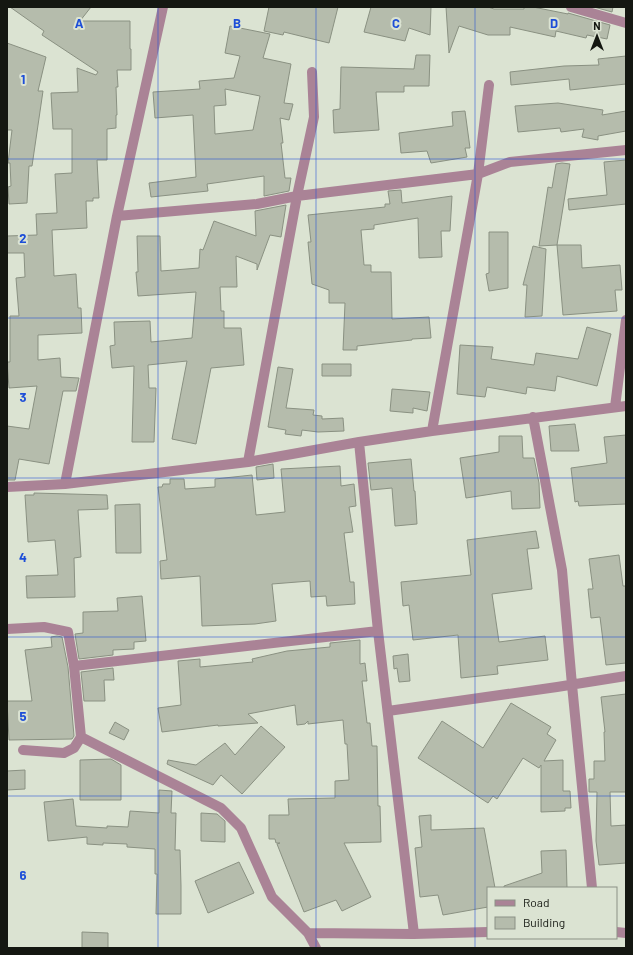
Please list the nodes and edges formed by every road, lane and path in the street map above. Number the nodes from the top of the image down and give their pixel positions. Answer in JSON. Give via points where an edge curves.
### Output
{"nodes":[{"id":1,"x":163,"y":7,"type":"edge"},
{"id":2,"x":571,"y":7,"type":"edge"},
{"id":3,"x":626,"y":23,"type":"edge"},
{"id":4,"x":312,"y":72,"type":"dead end"},
{"id":5,"x":489,"y":85,"type":"dead end"},
{"id":6,"x":626,"y":150,"type":"edge"},
{"id":7,"x":478,"y":174,"type":"junction"},
{"id":8,"x":297,"y":196,"type":"junction"},
{"id":9,"x":117,"y":216,"type":"junction"},
{"id":10,"x":626,"y":320,"type":"edge"},
{"id":11,"x":626,"y":406,"type":"edge"},
{"id":12,"x":615,"y":407,"type":"junction"},
{"id":13,"x":533,"y":417,"type":"junction"},
{"id":14,"x":432,"y":431,"type":"junction"},
{"id":15,"x":360,"y":442,"type":"junction"},
{"id":16,"x":248,"y":462,"type":"junction"},
{"id":17,"x":65,"y":484,"type":"junction"},
{"id":18,"x":7,"y":487,"type":"edge"},
{"id":19,"x":7,"y":629,"type":"edge"},
{"id":20,"x":378,"y":631,"type":"junction"},
{"id":21,"x":74,"y":666,"type":"junction"},
{"id":22,"x":626,"y":676,"type":"edge"},
{"id":23,"x":572,"y":685,"type":"junction"},
{"id":24,"x":388,"y":711,"type":"junction"},
{"id":25,"x":81,"y":737,"type":"junction"},
{"id":26,"x":23,"y":750,"type":"dead end"},
{"id":27,"x":592,"y":887,"type":"edge"},
{"id":28,"x":487,"y":932,"type":"edge"},
{"id":29,"x":308,"y":933,"type":"junction"},
{"id":30,"x":414,"y":934,"type":"junction"},
{"id":31,"x":316,"y":948,"type":"edge"}],
"edges":[{"from":1,"to":9,"type":"street"},
{"from":2,"to":3,"type":"street"},
{"from":4,"to":8,"type":"street","via":[[314,117]]},
{"from":5,"to":7,"type":"street"},
{"from":6,"to":7,"type":"street","via":[[510,162]]},
{"from":7,"to":8,"type":"street"},
{"from":7,"to":14,"type":"street"},
{"from":8,"to":9,"type":"street","via":[[257,204]]},
{"from":8,"to":16,"type":"street"},
{"from":9,"to":17,"type":"street"},
{"from":10,"to":12,"type":"street"},
{"from":11,"to":12,"type":"street"},
{"from":12,"to":13,"type":"street"},
{"from":13,"to":14,"type":"street"},
{"from":13,"to":23,"type":"street","via":[[562,570]]},
{"from":14,"to":15,"type":"street"},
{"from":15,"to":16,"type":"street"},
{"from":15,"to":20,"type":"street"},
{"from":16,"to":17,"type":"street"},
{"from":17,"to":18,"type":"street"},
{"from":19,"to":21,"type":"street","via":[[44,627],[68,632]]},
{"from":20,"to":21,"type":"street"},
{"from":20,"to":24,"type":"street"},
{"from":21,"to":25,"type":"street"},
{"from":22,"to":23,"type":"street"},
{"from":23,"to":24,"type":"street"},
{"from":23,"to":27,"type":"street"},
{"from":24,"to":30,"type":"street"},
{"from":25,"to":26,"type":"street","via":[[74,748],[64,752]]},
{"from":25,"to":29,"type":"street","via":[[221,808],[241,828],[272,897]]},
{"from":28,"to":30,"type":"street"},
{"from":29,"to":30,"type":"street"},
{"from":29,"to":31,"type":"street"}]}
